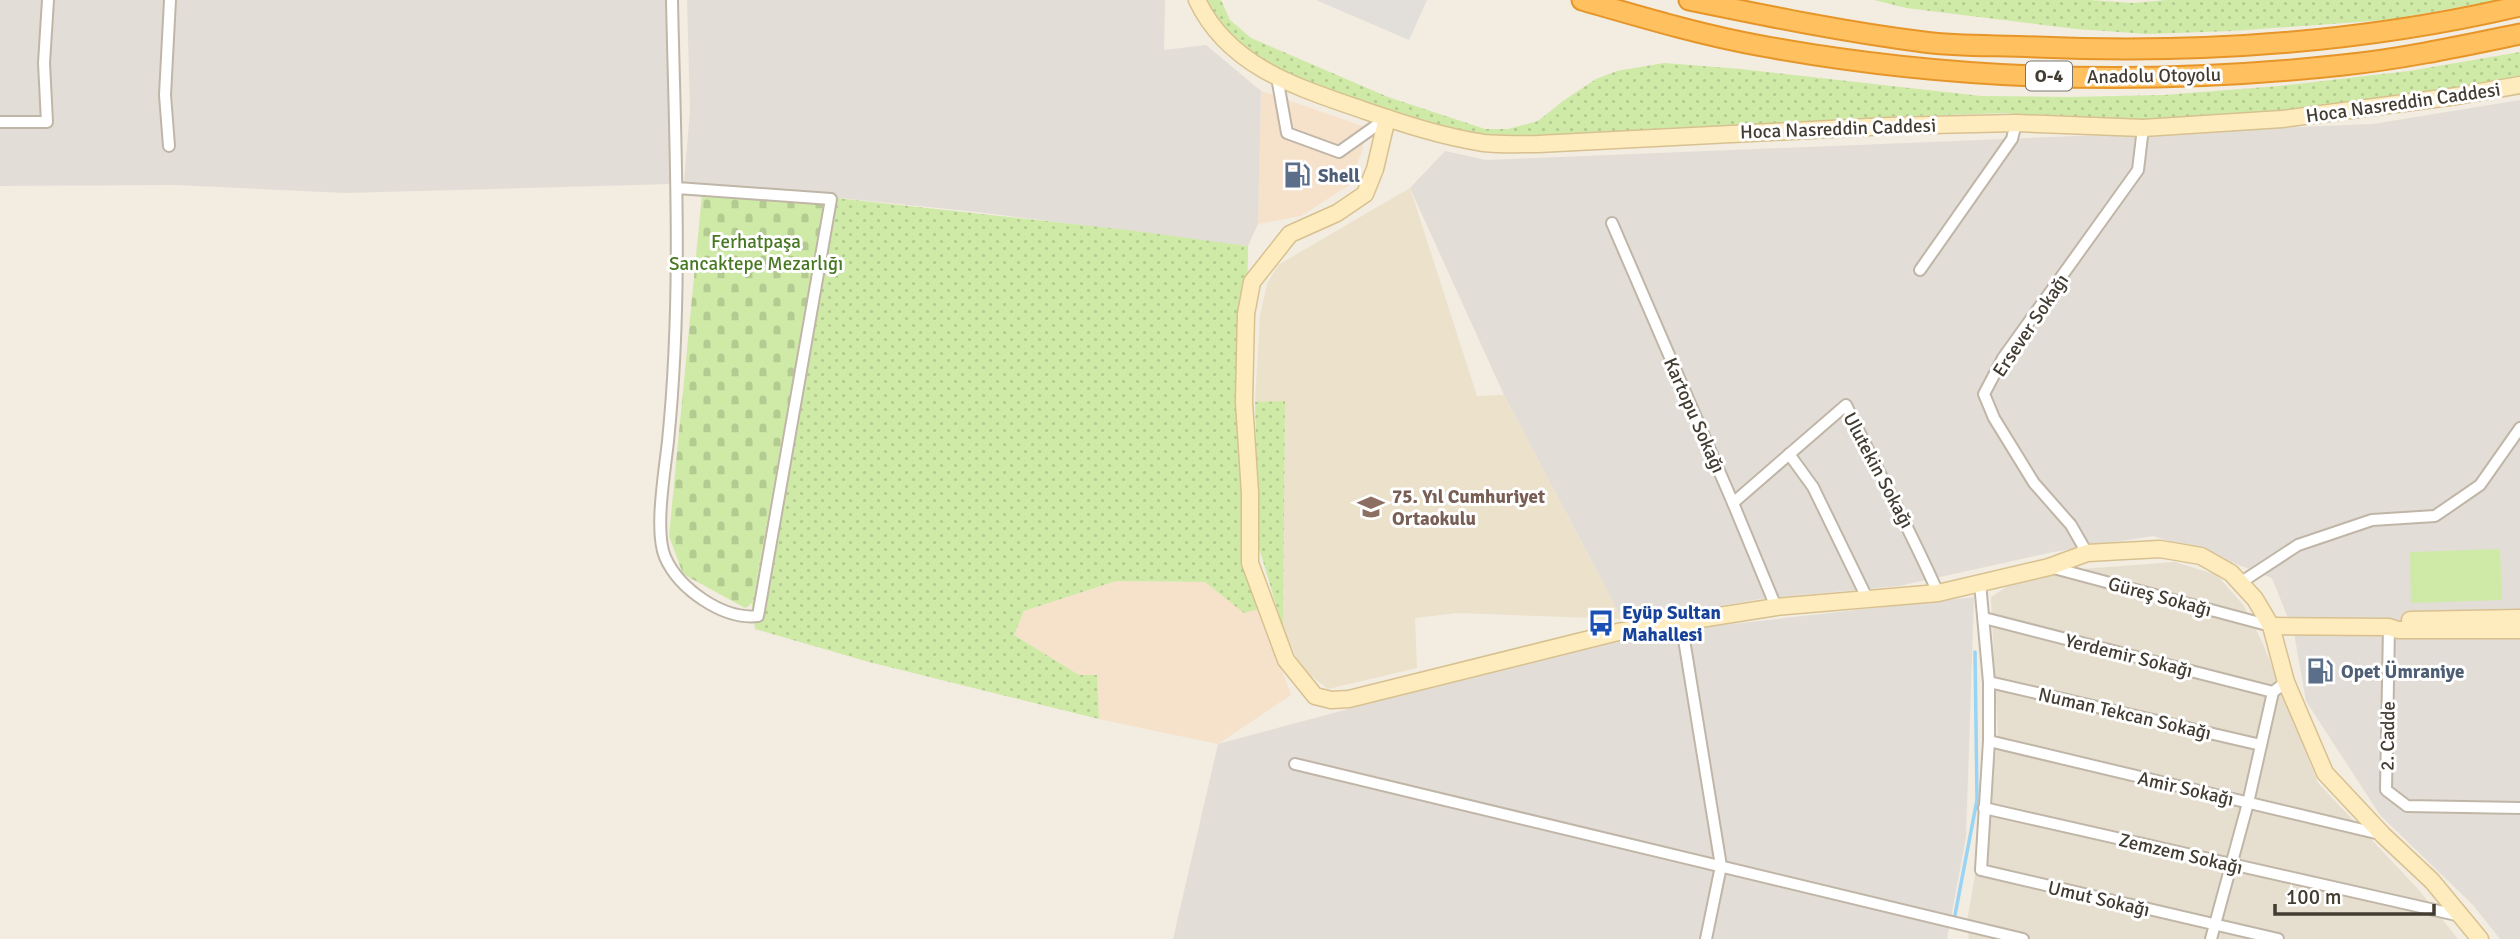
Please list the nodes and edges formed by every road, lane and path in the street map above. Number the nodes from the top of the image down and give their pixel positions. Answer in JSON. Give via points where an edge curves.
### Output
{"nodes":[{"id":1,"x":48,"y":0,"type":"edge"},
{"id":2,"x":170,"y":0,"type":"edge"},
{"id":3,"x":672,"y":0,"type":"edge"},
{"id":4,"x":1197,"y":0,"type":"edge"},
{"id":5,"x":1582,"y":0,"type":"edge"},
{"id":6,"x":1689,"y":0,"type":"edge"},
{"id":7,"x":2520,"y":6,"type":"edge"},
{"id":8,"x":2520,"y":34,"type":"edge"},
{"id":9,"x":1277,"y":77,"type":"junction"},
{"id":10,"x":2520,"y":85,"type":"edge"},
{"id":11,"x":1387,"y":118,"type":"junction"},
{"id":12,"x":0,"y":122,"type":"edge"},
{"id":13,"x":2016,"y":123,"type":"junction"},
{"id":14,"x":2143,"y":128,"type":"junction"},
{"id":15,"x":169,"y":146,"type":"dead end"},
{"id":16,"x":677,"y":188,"type":"junction"},
{"id":17,"x":1612,"y":223,"type":"dead end"},
{"id":18,"x":1920,"y":270,"type":"dead end"},
{"id":19,"x":2520,"y":428,"type":"edge"},
{"id":20,"x":1789,"y":454,"type":"junction"},
{"id":21,"x":1733,"y":503,"type":"junction"},
{"id":22,"x":2087,"y":553,"type":"junction"},
{"id":23,"x":2049,"y":567,"type":"junction"},
{"id":24,"x":1980,"y":583,"type":"junction"},
{"id":25,"x":2240,"y":583,"type":"junction"},
{"id":26,"x":1938,"y":593,"type":"junction"},
{"id":27,"x":1868,"y":600,"type":"junction"},
{"id":28,"x":1776,"y":607,"type":"junction"},
{"id":29,"x":1984,"y":618,"type":"junction"},
{"id":30,"x":2520,"y":618,"type":"edge"},
{"id":31,"x":1681,"y":621,"type":"junction"},
{"id":32,"x":2271,"y":626,"type":"junction"},
{"id":33,"x":2389,"y":627,"type":"junction"},
{"id":34,"x":2520,"y":629,"type":"edge"},
{"id":35,"x":1990,"y":682,"type":"junction"},
{"id":36,"x":2280,"y":687,"type":"junction"},
{"id":37,"x":1989,"y":741,"type":"junction"},
{"id":38,"x":2261,"y":745,"type":"junction"},
{"id":39,"x":1295,"y":764,"type":"dead end"},
{"id":40,"x":2248,"y":803,"type":"junction"},
{"id":41,"x":1984,"y":808,"type":"junction"},
{"id":42,"x":2520,"y":808,"type":"edge"},
{"id":43,"x":2383,"y":835,"type":"junction"},
{"id":44,"x":2232,"y":864,"type":"junction"},
{"id":45,"x":1721,"y":866,"type":"junction"},
{"id":46,"x":2461,"y":916,"type":"junction"},
{"id":47,"x":2215,"y":924,"type":"junction"},
{"id":48,"x":1985,"y":934,"type":"edge"},
{"id":49,"x":1706,"y":939,"type":"edge"},
{"id":50,"x":2023,"y":939,"type":"edge"},
{"id":51,"x":2211,"y":939,"type":"edge"},
{"id":52,"x":2278,"y":939,"type":"edge"},
{"id":53,"x":2480,"y":939,"type":"edge"}],
"edges":[{"from":1,"to":12,"type":"street","via":[[47,122]]},
{"from":2,"to":15,"type":"street","via":[[165,95]]},
{"from":3,"to":16,"type":"street"},
{"from":4,"to":9,"type":"street","name":"Hoca Nasreddin Caddesi","via":[[1215,32]]},
{"from":5,"to":8,"type":"highway","name":"Anadolu Otoyolu","number":"O-4","via":[[1761,46],[1889,65],[2062,76],[2193,76],[2344,65]]},
{"from":6,"to":7,"type":"highway","name":"Anadolu Otoyolu","number":"O-4","via":[[1927,43],[2063,48],[2198,48],[2368,34]]},
{"from":9,"to":11,"type":"street","name":"Hoca Nasreddin Caddesi"},
{"from":9,"to":11,"type":"street","via":[[1287,132],[1339,152]]},
{"from":10,"to":14,"type":"street","name":"Hoca Nasreddin Caddesi","via":[[2282,119]]},
{"from":11,"to":13,"type":"street","name":"Hoca Nasreddin Caddesi","via":[[1487,143],[1538,144],[1752,131]]},
{"from":11,"to":31,"type":"street","via":[[1365,194],[1337,213],[1290,234],[1252,282],[1248,303],[1244,402],[1250,563],[1286,660],[1311,694],[1339,700]]},
{"from":13,"to":14,"type":"street","name":"Hoca Nasreddin Caddesi"},
{"from":13,"to":18,"type":"street","via":[[2012,139]]},
{"from":14,"to":22,"type":"street","name":"Ersever Sokağı","via":[[2138,170],[2003,358],[1984,394],[2034,483],[2071,526]]},
{"from":16,"to":16,"type":"street","via":[[831,199],[758,616],[722,609],[695,594],[675,575],[664,555],[661,531],[678,280]]},
{"from":17,"to":21,"type":"street","name":"Kartopu Sokağı"},
{"from":19,"to":25,"type":"street","via":[[2480,485],[2435,516],[2372,520],[2298,545]]},
{"from":20,"to":21,"type":"street","name":"Ulutekin Sokağı"},
{"from":20,"to":26,"type":"street","name":"Ulutekin Sokağı","via":[[1846,405]]},
{"from":20,"to":27,"type":"street","via":[[1813,487]]},
{"from":21,"to":28,"type":"street","name":"Kartopu Sokağı"},
{"from":22,"to":23,"type":"street"},
{"from":22,"to":25,"type":"street","via":[[2160,549],[2201,556]]},
{"from":23,"to":24,"type":"street"},
{"from":23,"to":32,"type":"street","name":"Güreş Sokağı"},
{"from":24,"to":26,"type":"street"},
{"from":24,"to":29,"type":"street"},
{"from":25,"to":32,"type":"street"},
{"from":26,"to":27,"type":"street"},
{"from":27,"to":28,"type":"street"},
{"from":28,"to":31,"type":"street"},
{"from":29,"to":35,"type":"street"},
{"from":29,"to":36,"type":"street","name":"Yerdemir Sokağı"},
{"from":30,"to":33,"type":"street","via":[[2399,620]]},
{"from":31,"to":45,"type":"street"},
{"from":32,"to":33,"type":"street"},
{"from":32,"to":36,"type":"street"},
{"from":33,"to":34,"type":"street"},
{"from":33,"to":42,"type":"street","name":"2. Cadde","via":[[2386,790],[2407,806]]},
{"from":35,"to":37,"type":"street"},
{"from":35,"to":38,"type":"street","name":"Numan Tekcan Sokağı"},
{"from":36,"to":38,"type":"street"},
{"from":36,"to":43,"type":"street","via":[[2325,774]]},
{"from":37,"to":40,"type":"street","name":"Amir Sokağı"},
{"from":37,"to":41,"type":"street"},
{"from":38,"to":40,"type":"street"},
{"from":39,"to":45,"type":"street"},
{"from":40,"to":43,"type":"street","name":"Amir Sokağı"},
{"from":40,"to":44,"type":"street"},
{"from":41,"to":44,"type":"street","name":"Zemzem Sokağı"},
{"from":41,"to":47,"type":"street","name":"Umut Sokağı","via":[[1981,870]]},
{"from":43,"to":46,"type":"street"},
{"from":44,"to":46,"type":"street","name":"Zemzem Sokağı"},
{"from":44,"to":47,"type":"street"},
{"from":45,"to":48,"type":"street"},
{"from":45,"to":49,"type":"street"},
{"from":46,"to":53,"type":"street"},
{"from":47,"to":51,"type":"street"},
{"from":47,"to":52,"type":"street","name":"Umut Sokağı"},
{"from":48,"to":50,"type":"street"}]}
